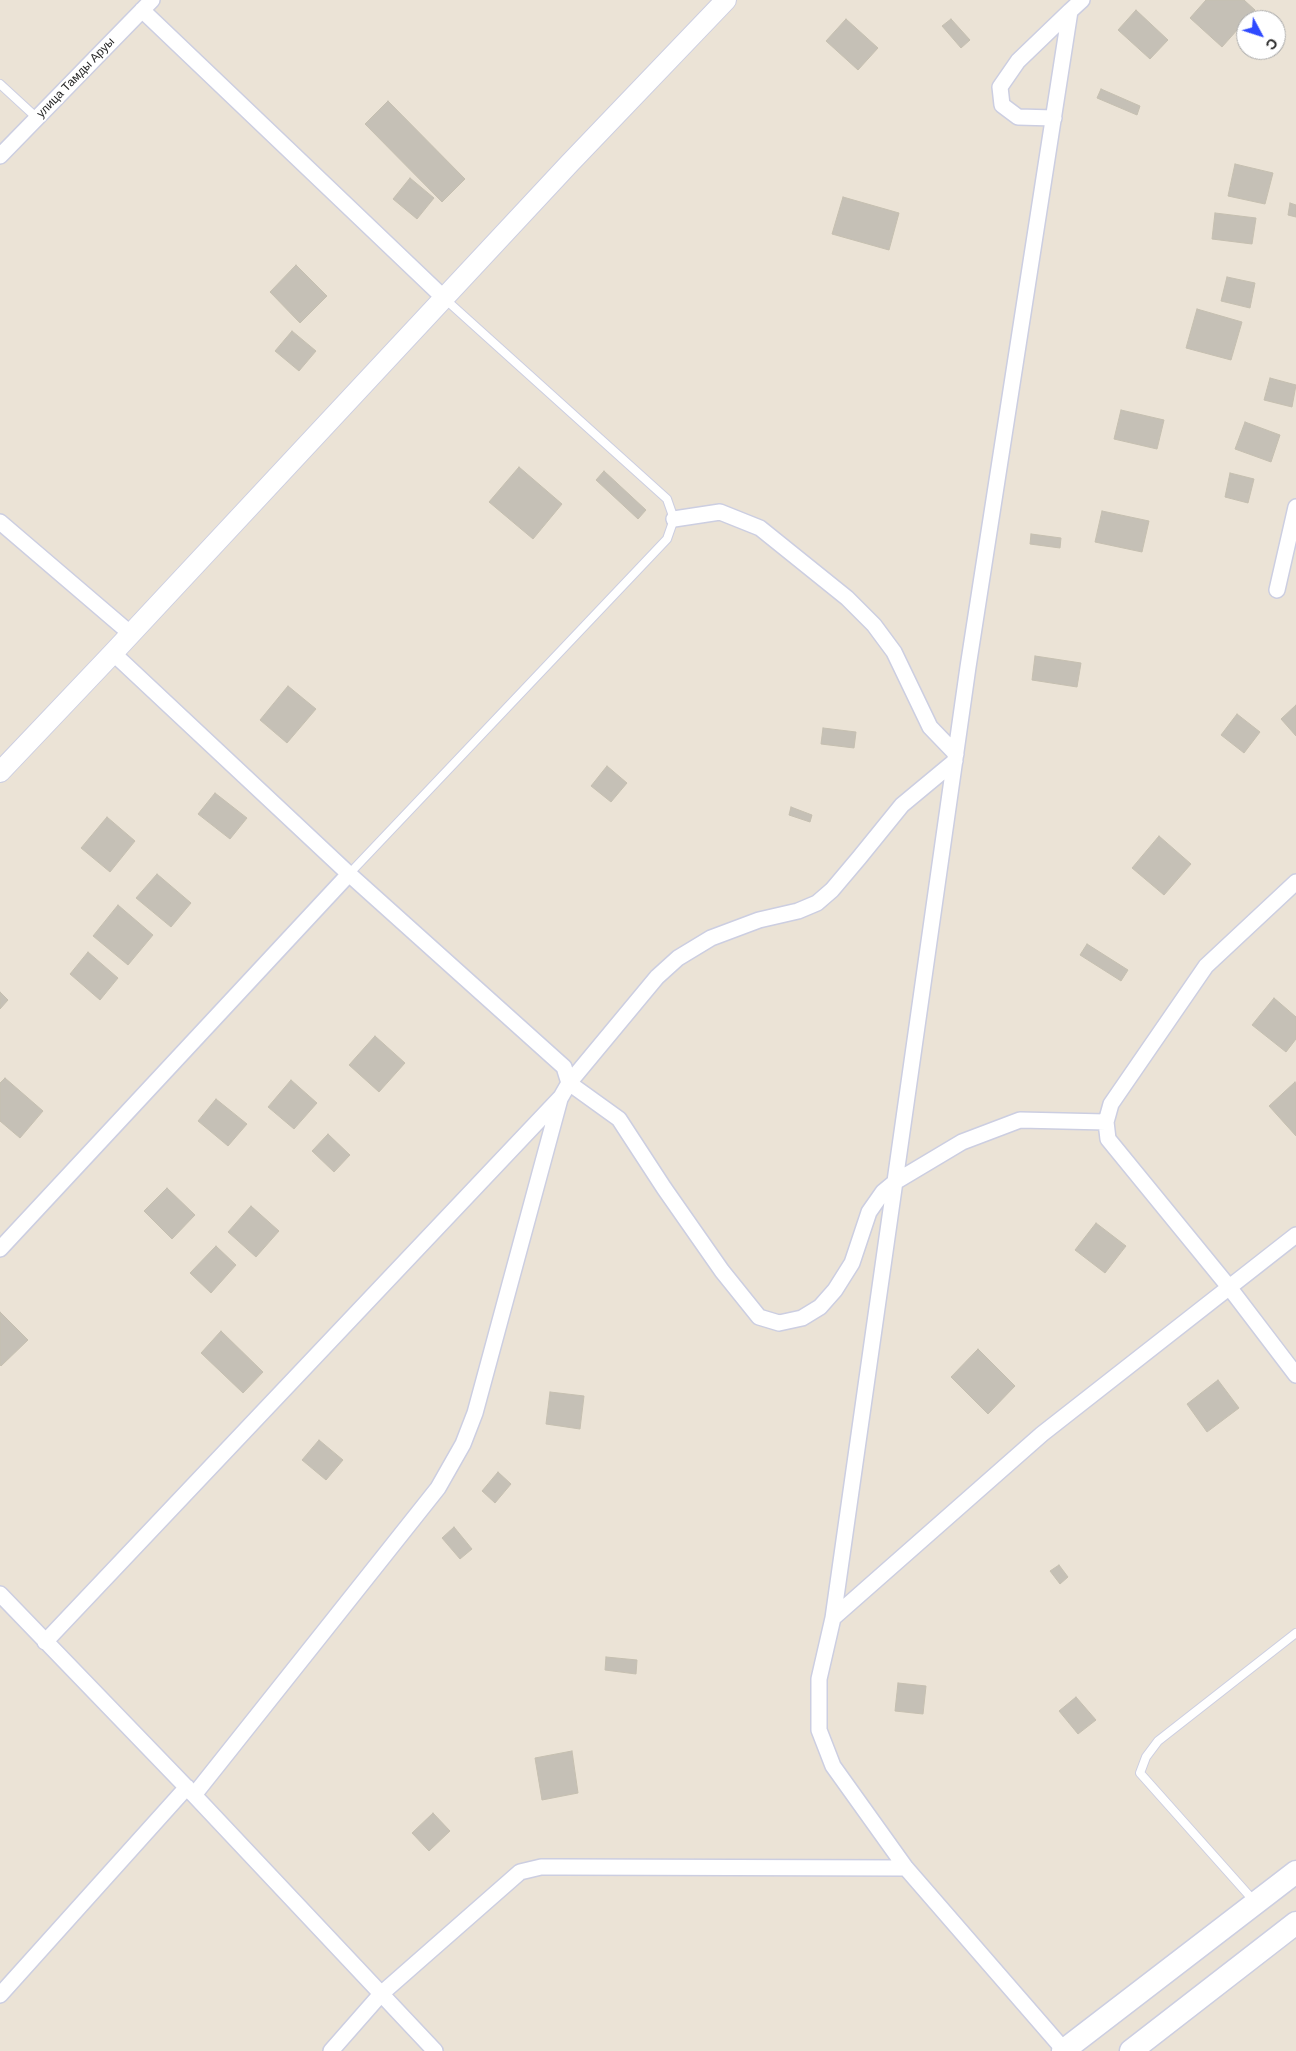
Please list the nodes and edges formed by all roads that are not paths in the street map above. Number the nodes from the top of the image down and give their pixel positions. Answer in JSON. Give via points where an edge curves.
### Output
{"nodes":[{"id":1,"x":726,"y":0,"type":"edge"},
{"id":2,"x":1082,"y":0,"type":"edge"},
{"id":3,"x":147,"y":5,"type":"edge"},
{"id":4,"x":1070,"y":11,"type":"junction"},
{"id":5,"x":0,"y":84,"type":"edge"},
{"id":6,"x":37,"y":118,"type":"junction"},
{"id":7,"x":1054,"y":118,"type":"junction"},
{"id":8,"x":0,"y":156,"type":"edge"},
{"id":9,"x":444,"y":298,"type":"junction"},
{"id":10,"x":1296,"y":507,"type":"edge"},
{"id":11,"x":674,"y":519,"type":"junction"},
{"id":12,"x":0,"y":522,"type":"edge"},
{"id":13,"x":1277,"y":590,"type":"dead end"},
{"id":14,"x":131,"y":634,"type":"junction"},
{"id":15,"x":113,"y":653,"type":"junction"},
{"id":16,"x":955,"y":758,"type":"junction"},
{"id":17,"x":0,"y":772,"type":"edge"},
{"id":18,"x":349,"y":874,"type":"junction"},
{"id":19,"x":1296,"y":882,"type":"edge"},
{"id":20,"x":569,"y":1083,"type":"junction"},
{"id":21,"x":561,"y":1097,"type":"junction"},
{"id":22,"x":1106,"y":1122,"type":"junction"},
{"id":23,"x":895,"y":1182,"type":"junction"},
{"id":24,"x":1296,"y":1236,"type":"edge"},
{"id":25,"x":0,"y":1250,"type":"edge"},
{"id":26,"x":1230,"y":1288,"type":"junction"},
{"id":27,"x":1296,"y":1375,"type":"edge"},
{"id":28,"x":0,"y":1594,"type":"edge"},
{"id":29,"x":833,"y":1618,"type":"junction"},
{"id":30,"x":1296,"y":1633,"type":"edge"},
{"id":31,"x":45,"y":1642,"type":"junction"},
{"id":32,"x":191,"y":1791,"type":"junction"},
{"id":33,"x":906,"y":1868,"type":"junction"},
{"id":34,"x":1296,"y":1872,"type":"edge"},
{"id":35,"x":1256,"y":1903,"type":"junction"},
{"id":36,"x":1294,"y":1930,"type":"edge"},
{"id":37,"x":381,"y":1994,"type":"junction"},
{"id":38,"x":0,"y":1995,"type":"edge"},
{"id":39,"x":331,"y":2051,"type":"edge"},
{"id":40,"x":434,"y":2051,"type":"edge"},
{"id":41,"x":1064,"y":2051,"type":"edge"},
{"id":42,"x":1131,"y":2051,"type":"edge"}],
"edges":[{"from":1,"to":9,"type":"street"},
{"from":2,"to":4,"type":"street"},
{"from":3,"to":6,"type":"street","name":"улица Тамды Аруы"},
{"from":3,"to":9,"type":"street"},
{"from":4,"to":7,"type":"street"},
{"from":4,"to":7,"type":"street","via":[[1018,61],[1000,87],[1002,105],[1018,117]]},
{"from":5,"to":6,"type":"lane"},
{"from":6,"to":8,"type":"street","name":"улица Тамды Аруы"},
{"from":7,"to":16,"type":"street"},
{"from":9,"to":11,"type":"lane","via":[[667,499]]},
{"from":9,"to":14,"type":"street"},
{"from":10,"to":13,"type":"street"},
{"from":11,"to":16,"type":"street","via":[[720,512],[760,528],[847,598],[874,625],[894,652],[930,727]]},
{"from":11,"to":18,"type":"lane","via":[[667,539]]},
{"from":12,"to":14,"type":"street"},
{"from":14,"to":15,"type":"street"},
{"from":15,"to":17,"type":"street"},
{"from":15,"to":18,"type":"street"},
{"from":16,"to":20,"type":"street","via":[[902,805],[832,890],[817,903],[711,938],[678,958],[657,977]]},
{"from":16,"to":23,"type":"street"},
{"from":18,"to":20,"type":"street","via":[[564,1067]]},
{"from":18,"to":25,"type":"street"},
{"from":19,"to":22,"type":"street","via":[[1206,966],[1112,1104]]},
{"from":20,"to":21,"type":"street"},
{"from":20,"to":23,"type":"street","via":[[620,1119],[722,1271],[759,1317],[779,1323],[802,1318],[820,1307],[852,1263],[869,1212],[883,1192]]},
{"from":21,"to":31,"type":"street"},
{"from":21,"to":32,"type":"street","via":[[476,1414],[463,1444],[438,1488]]},
{"from":22,"to":23,"type":"street","via":[[1020,1120],[962,1142]]},
{"from":22,"to":26,"type":"street","via":[[1108,1138]]},
{"from":23,"to":29,"type":"street"},
{"from":24,"to":26,"type":"street"},
{"from":26,"to":27,"type":"street"},
{"from":26,"to":29,"type":"street","via":[[1042,1434]]},
{"from":28,"to":31,"type":"street"},
{"from":29,"to":33,"type":"street","via":[[819,1679],[819,1730],[833,1766]]},
{"from":30,"to":35,"type":"lane","via":[[1158,1741],[1146,1757],[1140,1773]]},
{"from":31,"to":32,"type":"street"},
{"from":32,"to":37,"type":"street"},
{"from":32,"to":38,"type":"street"},
{"from":33,"to":37,"type":"street","via":[[541,1867],[520,1872]]},
{"from":33,"to":41,"type":"street"},
{"from":34,"to":35,"type":"main road"},
{"from":35,"to":41,"type":"main road"},
{"from":36,"to":42,"type":"main road"},
{"from":37,"to":39,"type":"street"},
{"from":37,"to":40,"type":"street"}]}
